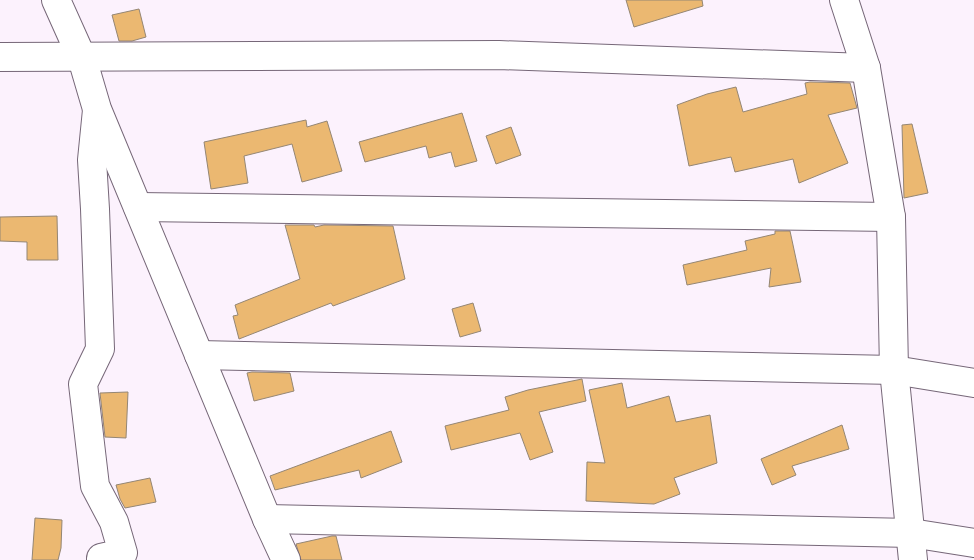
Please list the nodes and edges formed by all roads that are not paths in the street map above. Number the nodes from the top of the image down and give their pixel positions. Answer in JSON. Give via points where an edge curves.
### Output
{"nodes":[{"id":1,"x":56,"y":0,"type":"edge"},
{"id":2,"x":844,"y":0,"type":"edge"},
{"id":3,"x":0,"y":57,"type":"edge"},
{"id":4,"x":82,"y":58,"type":"junction"},
{"id":5,"x":866,"y":68,"type":"junction"},
{"id":6,"x":98,"y":109,"type":"junction"},
{"id":7,"x":138,"y":207,"type":"junction"},
{"id":8,"x":891,"y":217,"type":"junction"},
{"id":9,"x":199,"y":355,"type":"junction"},
{"id":10,"x":894,"y":370,"type":"junction"},
{"id":11,"x":974,"y":383,"type":"edge"},
{"id":12,"x":267,"y":519,"type":"junction"},
{"id":13,"x":911,"y":533,"type":"junction"},
{"id":14,"x":974,"y":542,"type":"edge"},
{"id":15,"x":101,"y":560,"type":"edge"},
{"id":16,"x":286,"y":560,"type":"edge"},
{"id":17,"x":913,"y":560,"type":"edge"}],
"edges":[{"from":1,"to":4,"type":"street"},
{"from":2,"to":5,"type":"street"},
{"from":3,"to":4,"type":"street"},
{"from":4,"to":5,"type":"street","via":[[499,55]]},
{"from":4,"to":6,"type":"street"},
{"from":5,"to":8,"type":"street"},
{"from":6,"to":7,"type":"street"},
{"from":6,"to":15,"type":"street","via":[[92,160],[100,349],[83,384],[95,486],[114,522],[123,552]]},
{"from":7,"to":8,"type":"street"},
{"from":7,"to":9,"type":"street"},
{"from":8,"to":10,"type":"street"},
{"from":9,"to":10,"type":"street"},
{"from":9,"to":12,"type":"street"},
{"from":10,"to":11,"type":"street"},
{"from":10,"to":13,"type":"street"},
{"from":12,"to":13,"type":"street"},
{"from":12,"to":16,"type":"street"},
{"from":13,"to":14,"type":"street"},
{"from":13,"to":17,"type":"street"}]}
